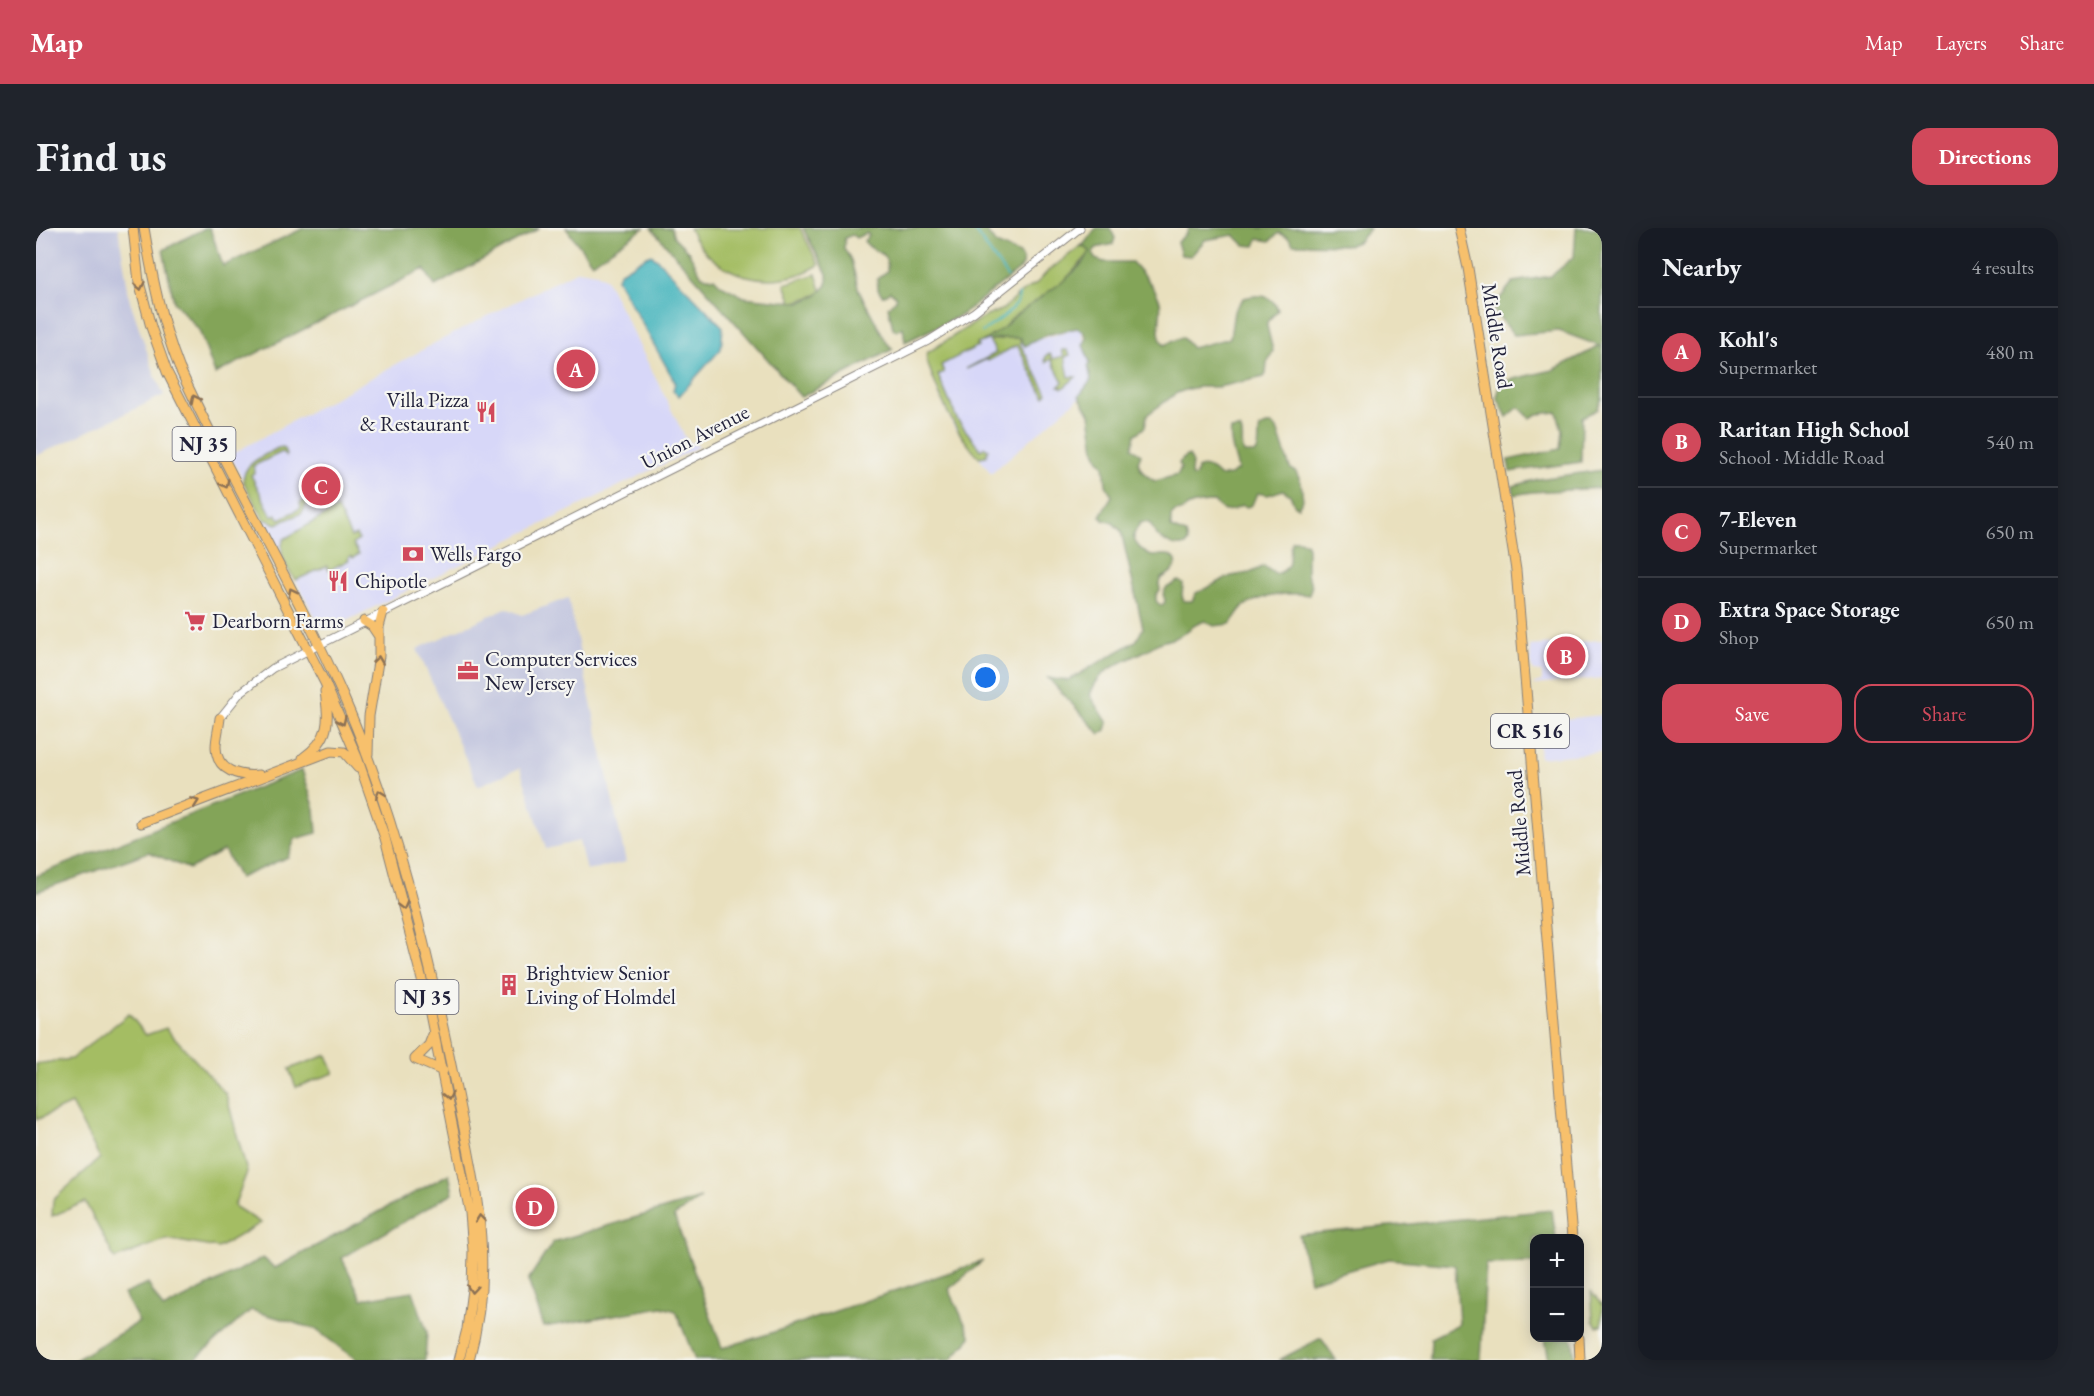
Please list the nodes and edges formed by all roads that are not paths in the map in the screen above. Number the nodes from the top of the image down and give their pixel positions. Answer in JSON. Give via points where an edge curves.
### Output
{"nodes":[{"id":1,"x":133,"y":228,"type":"edge"},
{"id":2,"x":144,"y":228,"type":"edge"},
{"id":3,"x":1080,"y":228,"type":"edge"},
{"id":4,"x":1459,"y":228,"type":"edge"},
{"id":5,"x":383,"y":612,"type":"junction"},
{"id":6,"x":364,"y":621,"type":"junction"},
{"id":7,"x":379,"y":637,"type":"junction"},
{"id":8,"x":318,"y":644,"type":"junction"},
{"id":9,"x":309,"y":649,"type":"junction"},
{"id":10,"x":325,"y":683,"type":"junction"},
{"id":11,"x":220,"y":718,"type":"joint"},
{"id":12,"x":368,"y":760,"type":"junction"},
{"id":13,"x":293,"y":766,"type":"junction"},
{"id":14,"x":273,"y":774,"type":"junction"},
{"id":15,"x":363,"y":774,"type":"junction"},
{"id":16,"x":141,"y":823,"type":"dead end"},
{"id":17,"x":434,"y":1032,"type":"junction"},
{"id":18,"x":442,"y":1071,"type":"junction"},
{"id":19,"x":1572,"y":1234,"type":"edge"},
{"id":20,"x":1579,"y":1342,"type":"edge"},
{"id":21,"x":459,"y":1360,"type":"edge"},
{"id":22,"x":469,"y":1360,"type":"edge"},
{"id":23,"x":1580,"y":1360,"type":"edge"}],
"edges":[{"from":1,"to":9,"type":"main road","number":"NJ 35","one_way":true,"via":[[139,282],[167,372]]},
{"from":8,"to":2,"type":"main road","number":"NJ 35","one_way":true,"via":[[179,367],[154,286]]},
{"from":3,"to":5,"type":"street","name":"Union Avenue","via":[[974,312],[928,341]]},
{"from":4,"to":19,"type":"main road","name":"Middle Road","number":"CR 516","via":[[1516,570]]},
{"from":5,"to":6,"type":"street","name":"Union Avenue"},
{"from":5,"to":7,"type":"main road"},
{"from":6,"to":7,"type":"main road"},
{"from":6,"to":8,"type":"street","name":"Union Avenue"},
{"from":12,"to":7,"type":"main road","one_way":true},
{"from":8,"to":9,"type":"street","name":"Union Avenue"},
{"from":8,"to":12,"type":"main road","number":"NJ 35"},
{"from":9,"to":10,"type":"main road","number":"NJ 35"},
{"from":9,"to":11,"type":"street","via":[[252,682]]},
{"from":10,"to":13,"type":"main road","via":[[325,734],[313,751]]},
{"from":10,"to":15,"type":"main road","number":"NJ 35","one_way":true},
{"from":11,"to":14,"type":"main road","via":[[216,747],[228,770],[246,776]]},
{"from":22,"to":12,"type":"main road","number":"NJ 35","one_way":true,"via":[[482,1274],[478,1203],[430,972],[391,825]]},
{"from":13,"to":14,"type":"main road"},
{"from":13,"to":15,"type":"main road","via":[[337,751],[347,754]]},
{"from":16,"to":14,"type":"main road","one_way":true},
{"from":15,"to":17,"type":"main road","number":"NJ 35","one_way":true,"via":[[387,846]]},
{"from":17,"to":18,"type":"main road","number":"NJ 35"},
{"from":17,"to":18,"type":"main road","via":[[429,1045],[415,1059]]},
{"from":18,"to":21,"type":"main road","number":"NJ 35","one_way":true,"via":[[468,1194],[473,1238],[472,1295]]},
{"from":20,"to":23,"type":"main road"}]}
